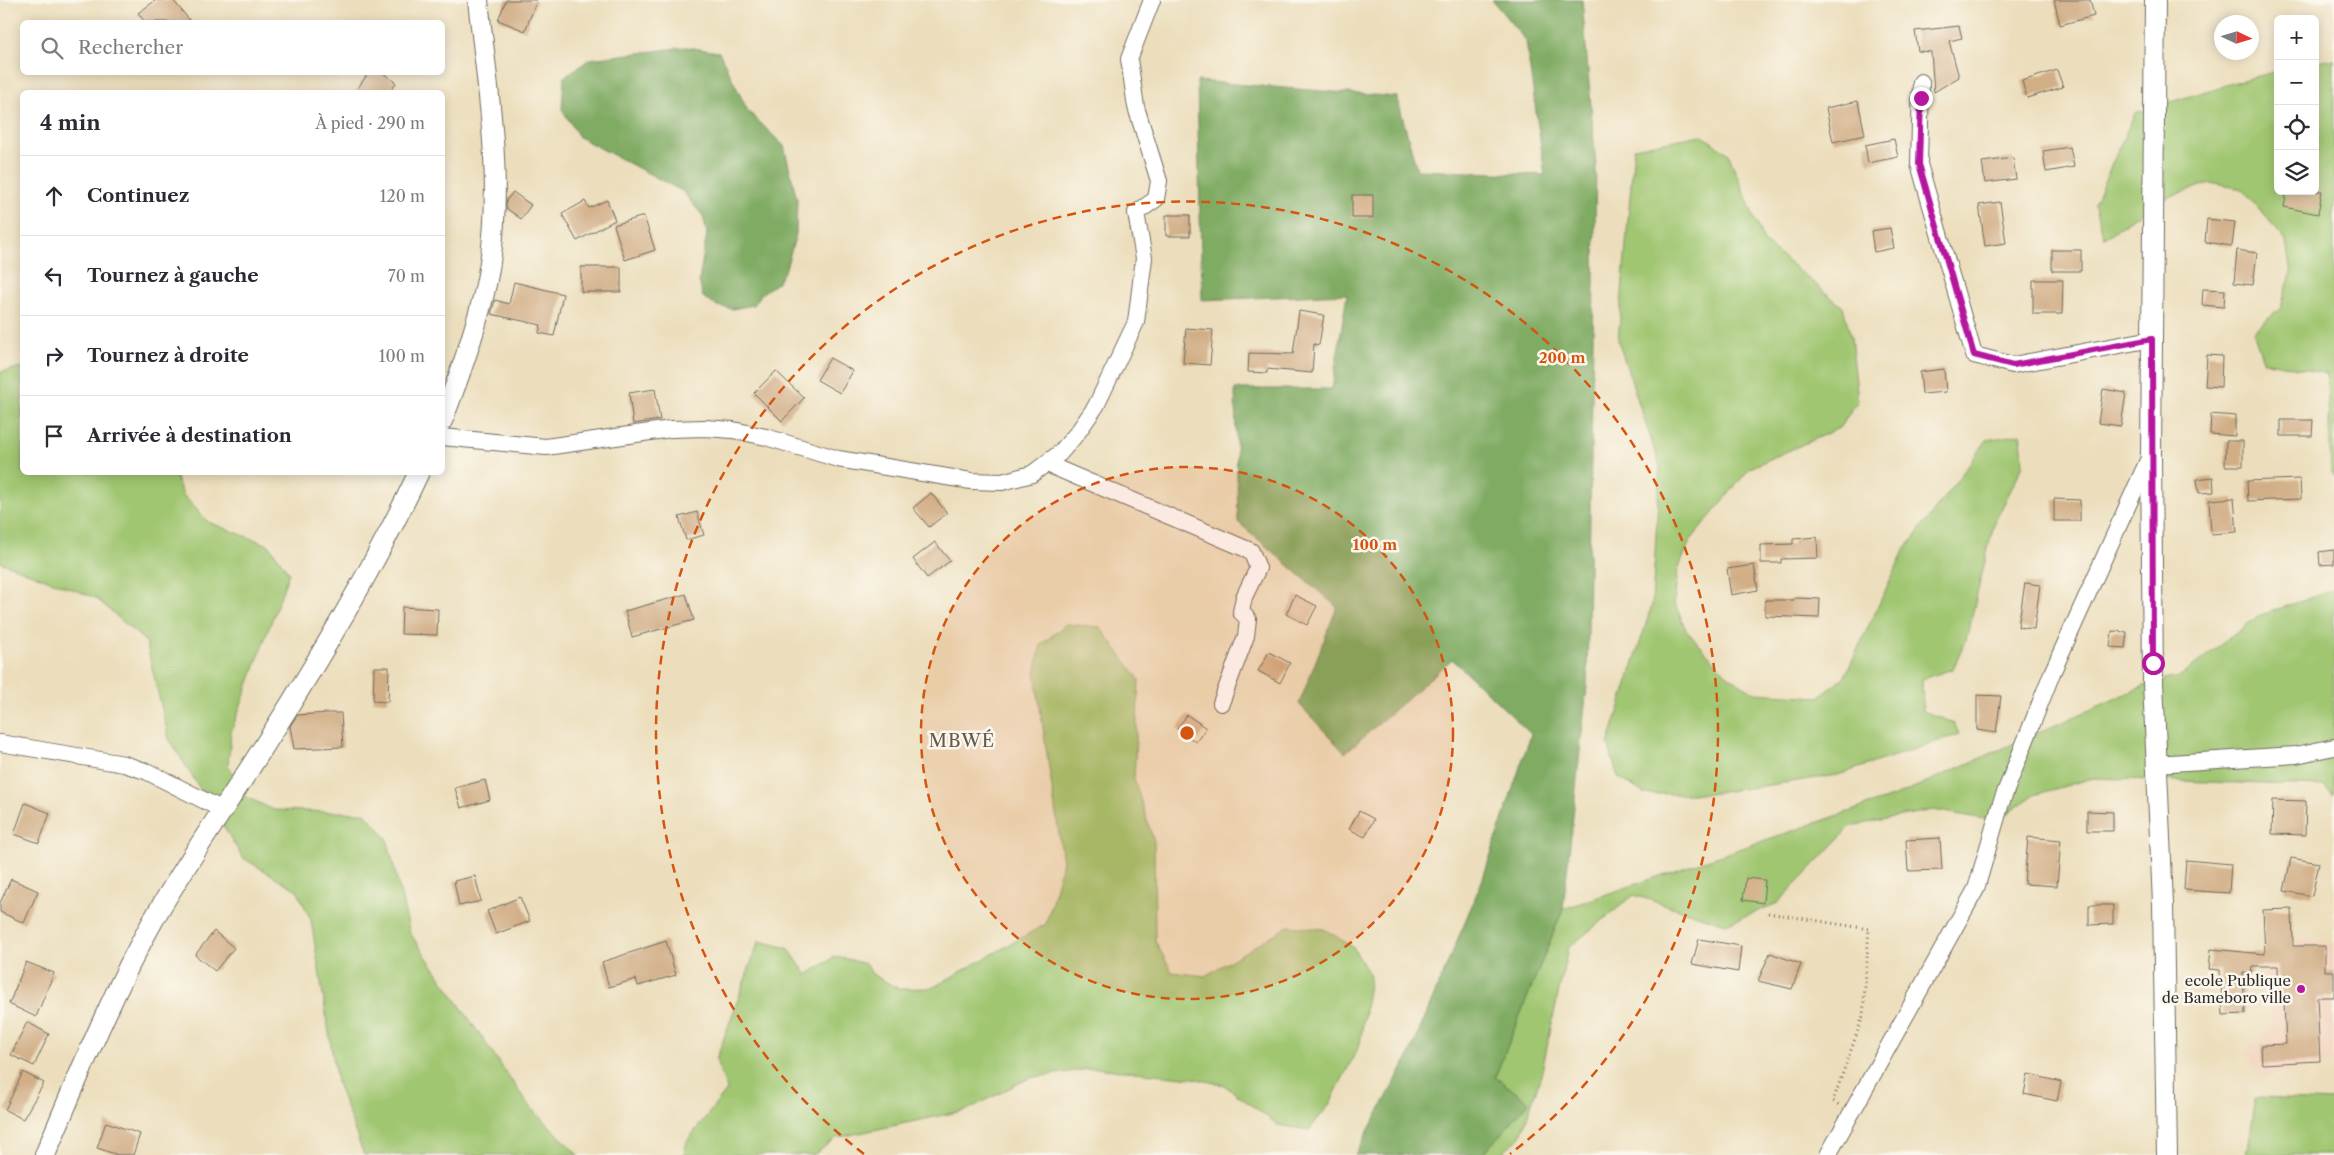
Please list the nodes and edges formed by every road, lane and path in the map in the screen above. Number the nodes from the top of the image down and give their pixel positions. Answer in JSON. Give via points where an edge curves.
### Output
{"nodes":[{"id":1,"x":478,"y":0,"type":"edge"},
{"id":2,"x":1152,"y":0,"type":"edge"},
{"id":3,"x":2155,"y":0,"type":"edge"},
{"id":4,"x":1922,"y":82,"type":"dead end"},
{"id":5,"x":2152,"y":339,"type":"junction"},
{"id":6,"x":445,"y":412,"type":"edge"},
{"id":7,"x":445,"y":437,"type":"edge"},
{"id":8,"x":2151,"y":454,"type":"junction"},
{"id":9,"x":1047,"y":464,"type":"junction"},
{"id":10,"x":418,"y":475,"type":"edge"},
{"id":11,"x":1221,"y":704,"type":"dead end"},
{"id":12,"x":0,"y":743,"type":"edge"},
{"id":13,"x":2334,"y":748,"type":"edge"},
{"id":14,"x":2155,"y":764,"type":"junction"},
{"id":15,"x":223,"y":810,"type":"junction"},
{"id":16,"x":1768,"y":913,"type":"dead end"},
{"id":17,"x":1851,"y":1114,"type":"junction"},
{"id":18,"x":44,"y":1155,"type":"edge"},
{"id":19,"x":1828,"y":1155,"type":"edge"},
{"id":20,"x":2167,"y":1155,"type":"edge"}],
"edges":[{"from":1,"to":6,"type":"street","via":[[493,150],[492,235],[487,278],[476,324]]},
{"from":2,"to":9,"type":"street","via":[[1129,59],[1136,107],[1159,181],[1156,199],[1136,213],[1144,258],[1136,322],[1096,406],[1078,432]]},
{"from":3,"to":5,"type":"street"},
{"from":4,"to":5,"type":"street","via":[[1919,164],[1974,355],[2013,365]]},
{"from":5,"to":8,"type":"street"},
{"from":7,"to":9,"type":"street","via":[[546,447],[671,429],[733,430],[838,459],[971,482],[1002,482],[1032,474]]},
{"from":8,"to":14,"type":"street"},
{"from":8,"to":17,"type":"street","via":[[2052,673],[2002,804],[1976,889]]},
{"from":9,"to":11,"type":"street","via":[[1251,551],[1258,568],[1244,597],[1241,612],[1248,619],[1246,636]]},
{"from":10,"to":15,"type":"street","via":[[345,615]]},
{"from":12,"to":15,"type":"street","via":[[124,764],[148,772]]},
{"from":13,"to":14,"type":"street","via":[[2296,755]]},
{"from":14,"to":20,"type":"street","via":[[2163,904]]},
{"from":15,"to":18,"type":"street","via":[[140,944]]},
{"from":16,"to":17,"type":"path","via":[[1869,929],[1863,1016],[1832,1101]]},
{"from":17,"to":19,"type":"street"}]}
